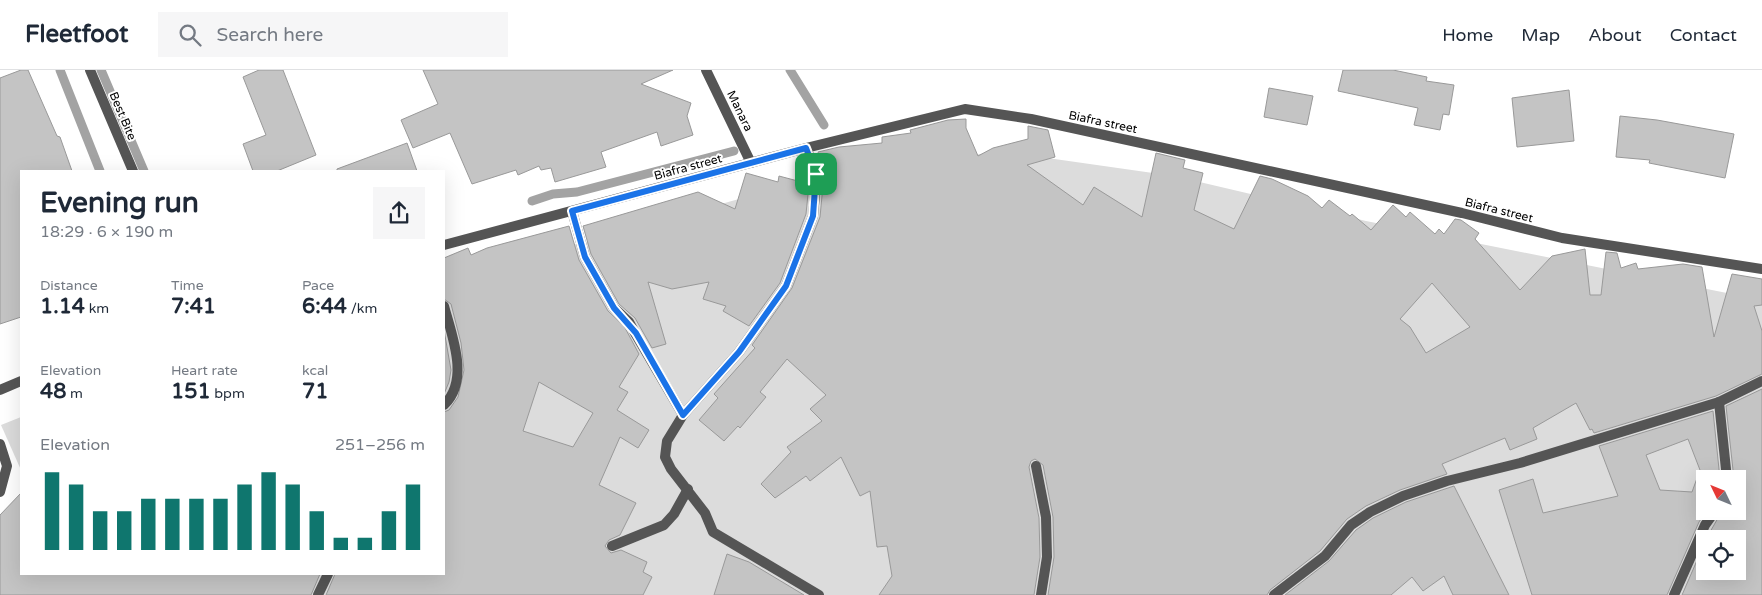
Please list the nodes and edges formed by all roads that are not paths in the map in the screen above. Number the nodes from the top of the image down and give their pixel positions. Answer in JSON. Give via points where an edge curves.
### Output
{"nodes":[{"id":1,"x":90,"y":70,"type":"edge"},
{"id":2,"x":706,"y":70,"type":"edge"},
{"id":3,"x":806,"y":148,"type":"junction"},
{"id":4,"x":751,"y":163,"type":"junction"},
{"id":5,"x":133,"y":170,"type":"edge"},
{"id":6,"x":572,"y":211,"type":"junction"},
{"id":7,"x":445,"y":245,"type":"edge"},
{"id":8,"x":1762,"y":269,"type":"edge"},
{"id":9,"x":445,"y":310,"type":"edge"},
{"id":10,"x":20,"y":381,"type":"edge"},
{"id":11,"x":1762,"y":381,"type":"edge"},
{"id":12,"x":0,"y":390,"type":"edge"},
{"id":13,"x":1719,"y":402,"type":"junction"},
{"id":14,"x":445,"y":404,"type":"edge"},
{"id":15,"x":683,"y":415,"type":"junction"},
{"id":16,"x":0,"y":444,"type":"edge"},
{"id":17,"x":1036,"y":466,"type":"dead end"},
{"id":18,"x":1726,"y":470,"type":"edge"},
{"id":19,"x":688,"y":489,"type":"junction"},
{"id":20,"x":0,"y":492,"type":"edge"},
{"id":21,"x":1709,"y":520,"type":"edge"},
{"id":22,"x":612,"y":546,"type":"dead end"},
{"id":23,"x":328,"y":575,"type":"edge"},
{"id":24,"x":318,"y":595,"type":"edge"},
{"id":25,"x":819,"y":595,"type":"edge"},
{"id":26,"x":1041,"y":595,"type":"edge"},
{"id":27,"x":1274,"y":595,"type":"edge"},
{"id":28,"x":1674,"y":595,"type":"edge"}],
"edges":[{"from":1,"to":5,"type":"street","name":"Best Bite"},
{"from":2,"to":4,"type":"street","name":"Manara"},
{"from":3,"to":4,"type":"street","name":"Biafra street"},
{"from":3,"to":8,"type":"street","name":"Biafra street","via":[[965,110],[1041,121],[1562,238]]},
{"from":3,"to":15,"type":"street","via":[[816,174],[813,216],[786,286],[739,352]]},
{"from":4,"to":6,"type":"street","name":"Biafra street"},
{"from":6,"to":7,"type":"street","name":"Biafra street"},
{"from":6,"to":15,"type":"street","via":[[585,257],[614,308],[636,333]]},
{"from":9,"to":14,"type":"street","via":[[457,375],[454,390]]},
{"from":10,"to":12,"type":"street"},
{"from":11,"to":13,"type":"street"},
{"from":13,"to":18,"type":"street"},
{"from":13,"to":27,"type":"street","via":[[1404,496],[1351,525],[1325,556]]},
{"from":15,"to":19,"type":"street","via":[[668,441],[665,457]]},
{"from":16,"to":20,"type":"street","via":[[7,466]]},
{"from":17,"to":26,"type":"street","via":[[1046,517],[1047,558]]},
{"from":19,"to":22,"type":"street","via":[[664,525]]},
{"from":19,"to":25,"type":"street","via":[[705,513],[713,532]]},
{"from":21,"to":28,"type":"street"},
{"from":23,"to":24,"type":"street"}]}
